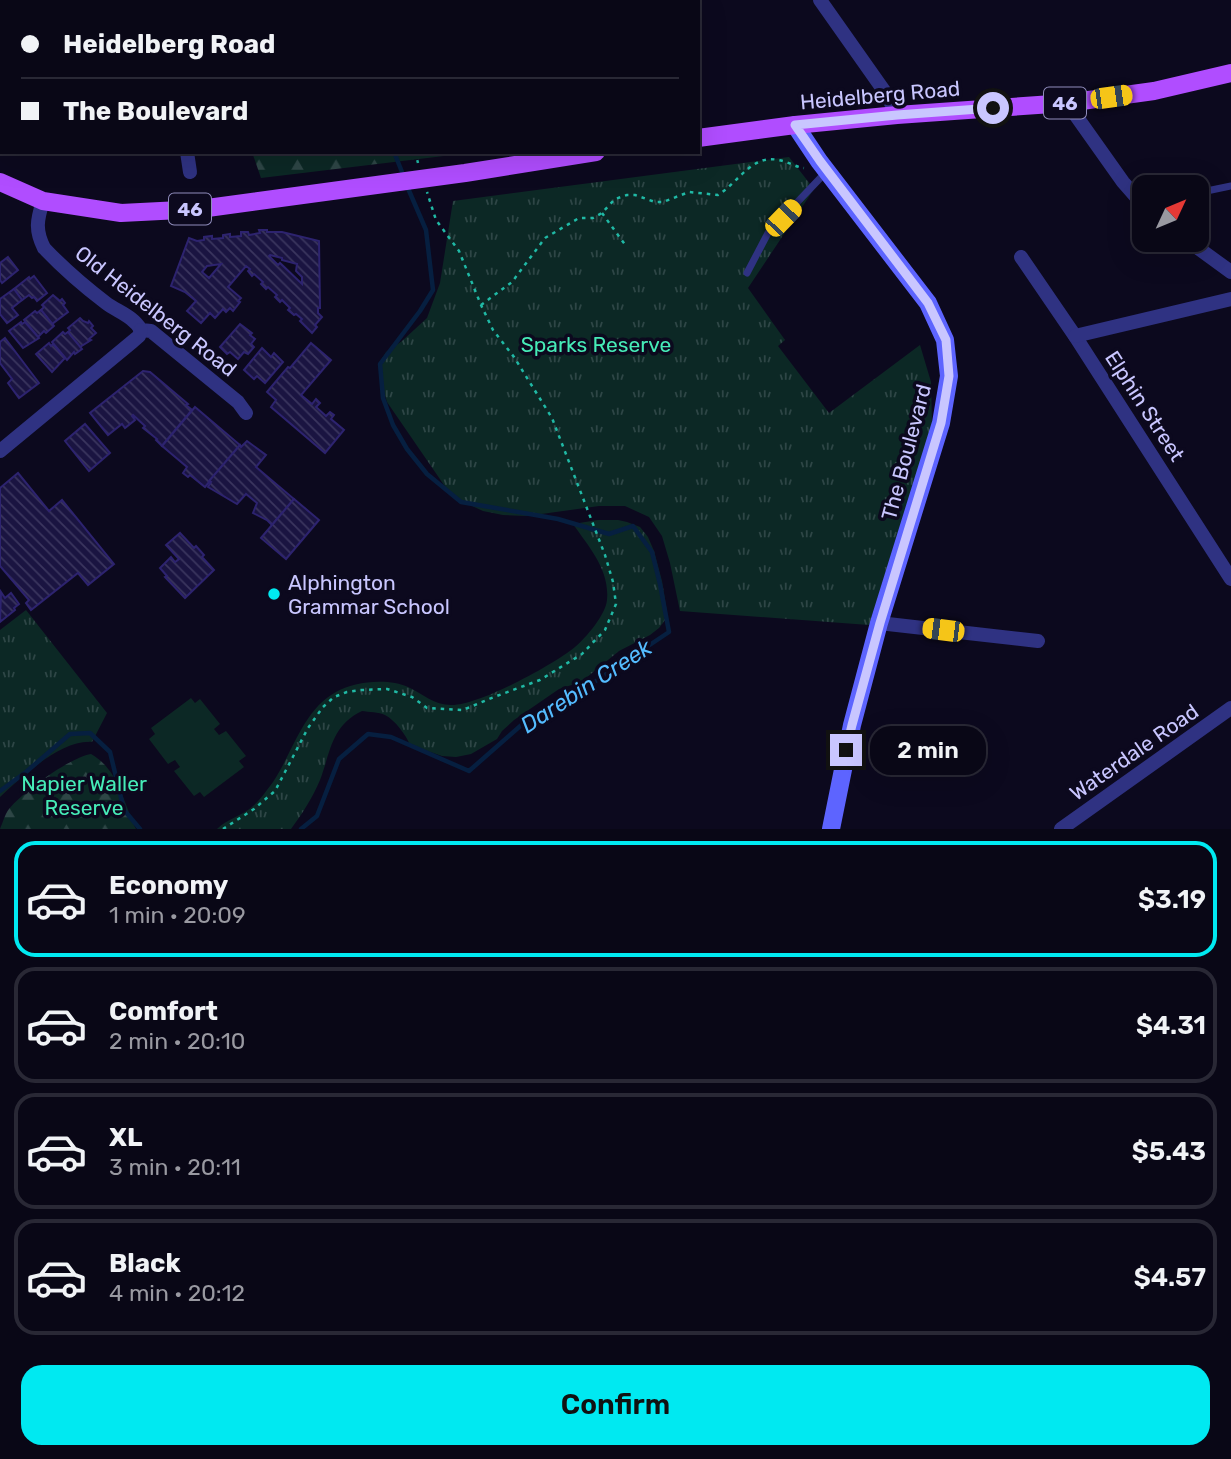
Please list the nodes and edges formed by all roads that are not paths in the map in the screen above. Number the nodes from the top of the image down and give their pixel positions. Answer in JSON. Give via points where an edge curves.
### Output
{"nodes":[{"id":1,"x":820,"y":0,"type":"edge"},
{"id":2,"x":1231,"y":73,"type":"edge"},
{"id":3,"x":1067,"y":103,"type":"junction"},
{"id":4,"x":897,"y":115,"type":"junction"},
{"id":5,"x":795,"y":125,"type":"junction"},
{"id":6,"x":700,"y":138,"type":"edge"},
{"id":7,"x":187,"y":154,"type":"edge"},
{"id":8,"x":584,"y":154,"type":"edge"},
{"id":9,"x":823,"y":166,"type":"junction"},
{"id":10,"x":190,"y":172,"type":"dead end"},
{"id":11,"x":0,"y":182,"type":"edge"},
{"id":12,"x":1231,"y":186,"type":"edge"},
{"id":13,"x":1209,"y":191,"type":"edge"},
{"id":14,"x":1132,"y":192,"type":"edge"},
{"id":15,"x":44,"y":201,"type":"junction"},
{"id":16,"x":1204,"y":252,"type":"edge"},
{"id":17,"x":1021,"y":257,"type":"dead end"},
{"id":18,"x":1231,"y":272,"type":"edge"},
{"id":19,"x":747,"y":273,"type":"dead end"},
{"id":20,"x":1231,"y":299,"type":"edge"},
{"id":21,"x":141,"y":330,"type":"junction"},
{"id":22,"x":1074,"y":335,"type":"junction"},
{"id":23,"x":246,"y":414,"type":"dead end"},
{"id":24,"x":0,"y":451,"type":"edge"},
{"id":25,"x":1231,"y":579,"type":"edge"},
{"id":26,"x":880,"y":623,"type":"junction"},
{"id":27,"x":1038,"y":641,"type":"dead end"},
{"id":28,"x":1231,"y":708,"type":"edge"},
{"id":29,"x":831,"y":829,"type":"edge"},
{"id":30,"x":1061,"y":829,"type":"edge"}],
"edges":[{"from":1,"to":4,"type":"street"},
{"from":2,"to":3,"type":"main road","name":"Heidelberg Road","number":"46","via":[[1154,91]]},
{"from":3,"to":4,"type":"main road","name":"Heidelberg Road","number":"46"},
{"from":3,"to":14,"type":"street"},
{"from":4,"to":5,"type":"main road","name":"Heidelberg Road","number":"46"},
{"from":5,"to":6,"type":"main road","name":"Heidelberg Road","number":"46"},
{"from":5,"to":9,"type":"street","name":"The Boulevard"},
{"from":7,"to":10,"type":"street"},
{"from":8,"to":15,"type":"main road","number":"46","via":[[200,209],[121,213]]},
{"from":9,"to":19,"type":"lane","via":[[768,233]]},
{"from":9,"to":26,"type":"street","name":"The Boulevard","via":[[928,303],[946,340],[949,376],[941,423]]},
{"from":11,"to":15,"type":"main road","number":"46"},
{"from":12,"to":13,"type":"lane"},
{"from":15,"to":21,"type":"street","name":"Old Heidelberg Road","via":[[38,218],[44,248]]},
{"from":16,"to":18,"type":"street"},
{"from":17,"to":22,"type":"street","name":"Elphin Street"},
{"from":20,"to":22,"type":"street"},
{"from":21,"to":23,"type":"street","name":"Old Heidelberg Road","via":[[151,331],[238,402]]},
{"from":21,"to":24,"type":"street"},
{"from":22,"to":25,"type":"street","name":"Elphin Street"},
{"from":26,"to":27,"type":"street"},
{"from":26,"to":29,"type":"street","name":"The Boulevard","via":[[852,725]]},
{"from":28,"to":30,"type":"street","name":"Waterdale Road"}]}
